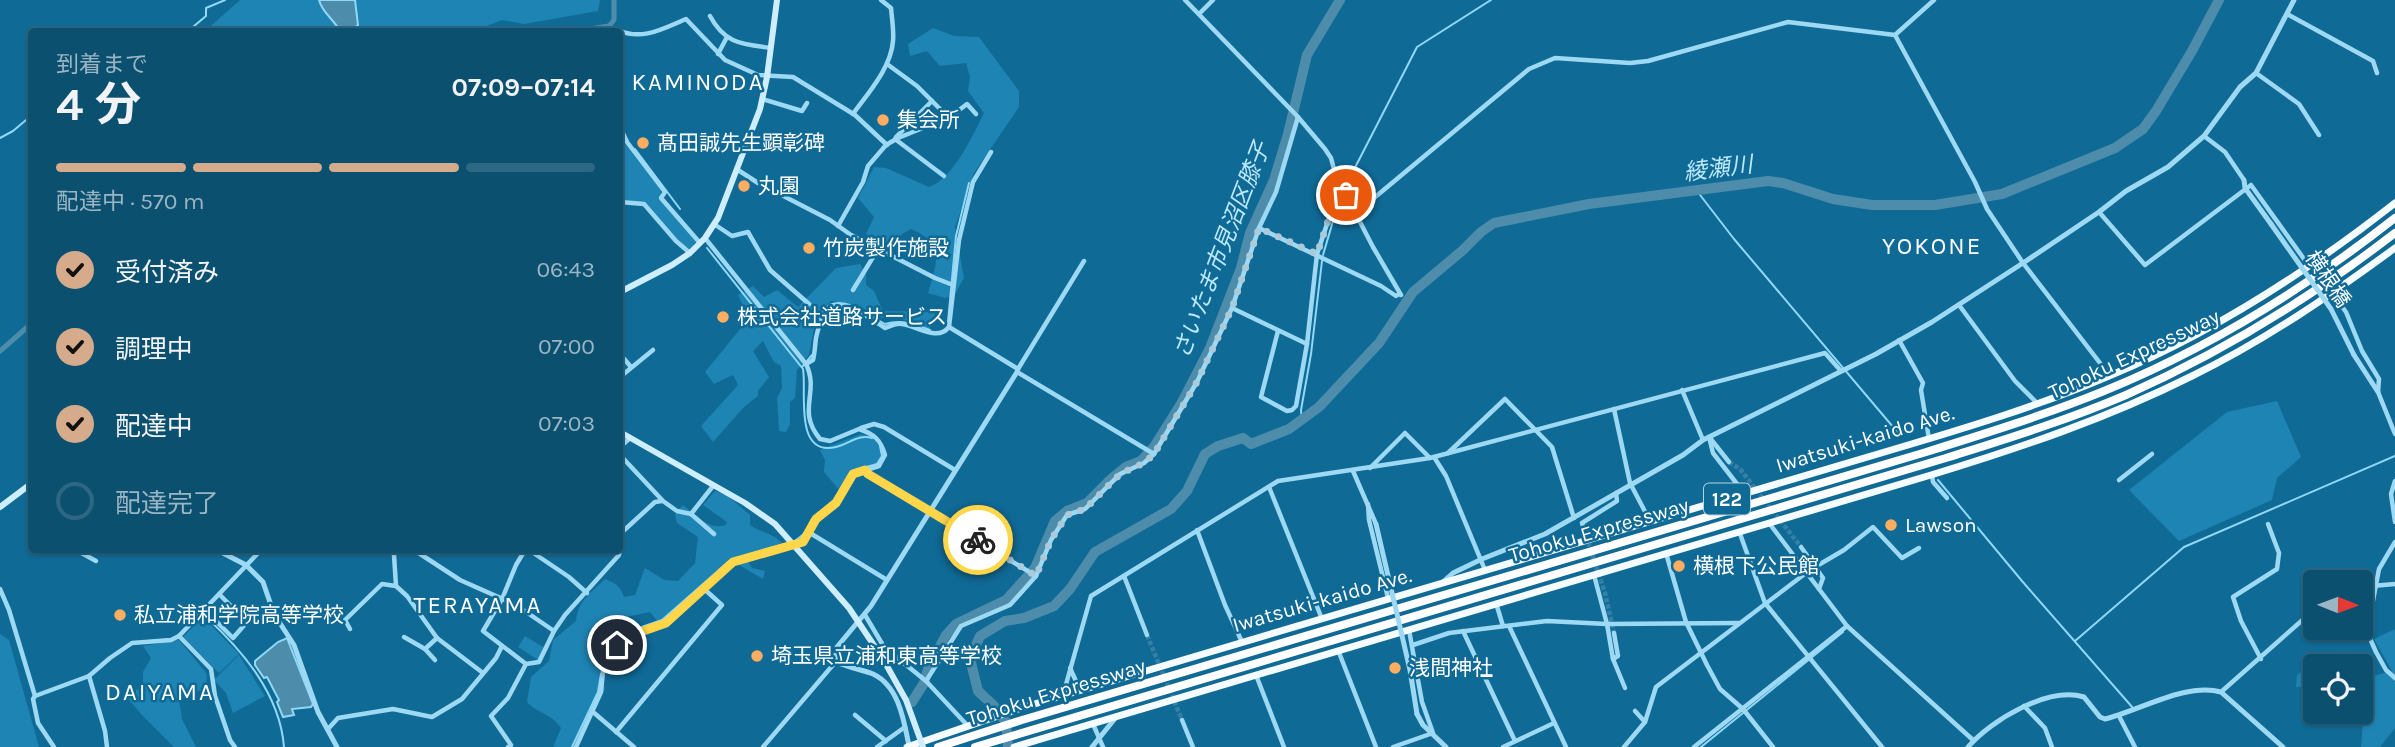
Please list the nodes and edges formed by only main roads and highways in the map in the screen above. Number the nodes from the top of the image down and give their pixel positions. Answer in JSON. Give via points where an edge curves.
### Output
{"nodes":[{"id":1,"x":777,"y":0,"type":"edge"},
{"id":2,"x":2395,"y":203,"type":"edge"},
{"id":3,"x":2395,"y":218,"type":"edge"},
{"id":4,"x":2395,"y":233,"type":"edge"},
{"id":5,"x":2395,"y":248,"type":"edge"},
{"id":6,"x":623,"y":290,"type":"edge"},
{"id":7,"x":623,"y":434,"type":"edge"},
{"id":8,"x":28,"y":486,"type":"edge"},
{"id":9,"x":0,"y":507,"type":"edge"},
{"id":10,"x":908,"y":746,"type":"edge"},
{"id":11,"x":1018,"y":746,"type":"edge"},
{"id":12,"x":923,"y":747,"type":"edge"},
{"id":13,"x":938,"y":747,"type":"edge"},
{"id":14,"x":975,"y":747,"type":"edge"}],
"edges":[{"from":1,"to":6,"type":"main road","via":[[767,77],[754,128],[715,224],[690,253]]},
{"from":2,"to":10,"type":"highway","name":"Iwatsuki-kaido Ave.","number":"122","via":[[2310,267],[2238,312],[2110,376],[2037,404],[1080,690]]},
{"from":3,"to":13,"type":"highway","name":"Tohoku Expressway","via":[[2304,284],[2229,330],[2160,366],[2050,412]]},
{"from":4,"to":14,"type":"highway","name":"Tohoku Expressway","via":[[2331,281],[2253,330],[2086,411],[1946,458]]},
{"from":5,"to":11,"type":"highway","number":"122","via":[[2254,342],[2192,376],[2069,429],[1931,475]]},
{"from":7,"to":12,"type":"main road","bridge":true,"via":[[775,524],[859,622],[905,700]]},
{"from":8,"to":9,"type":"main road"}]}
